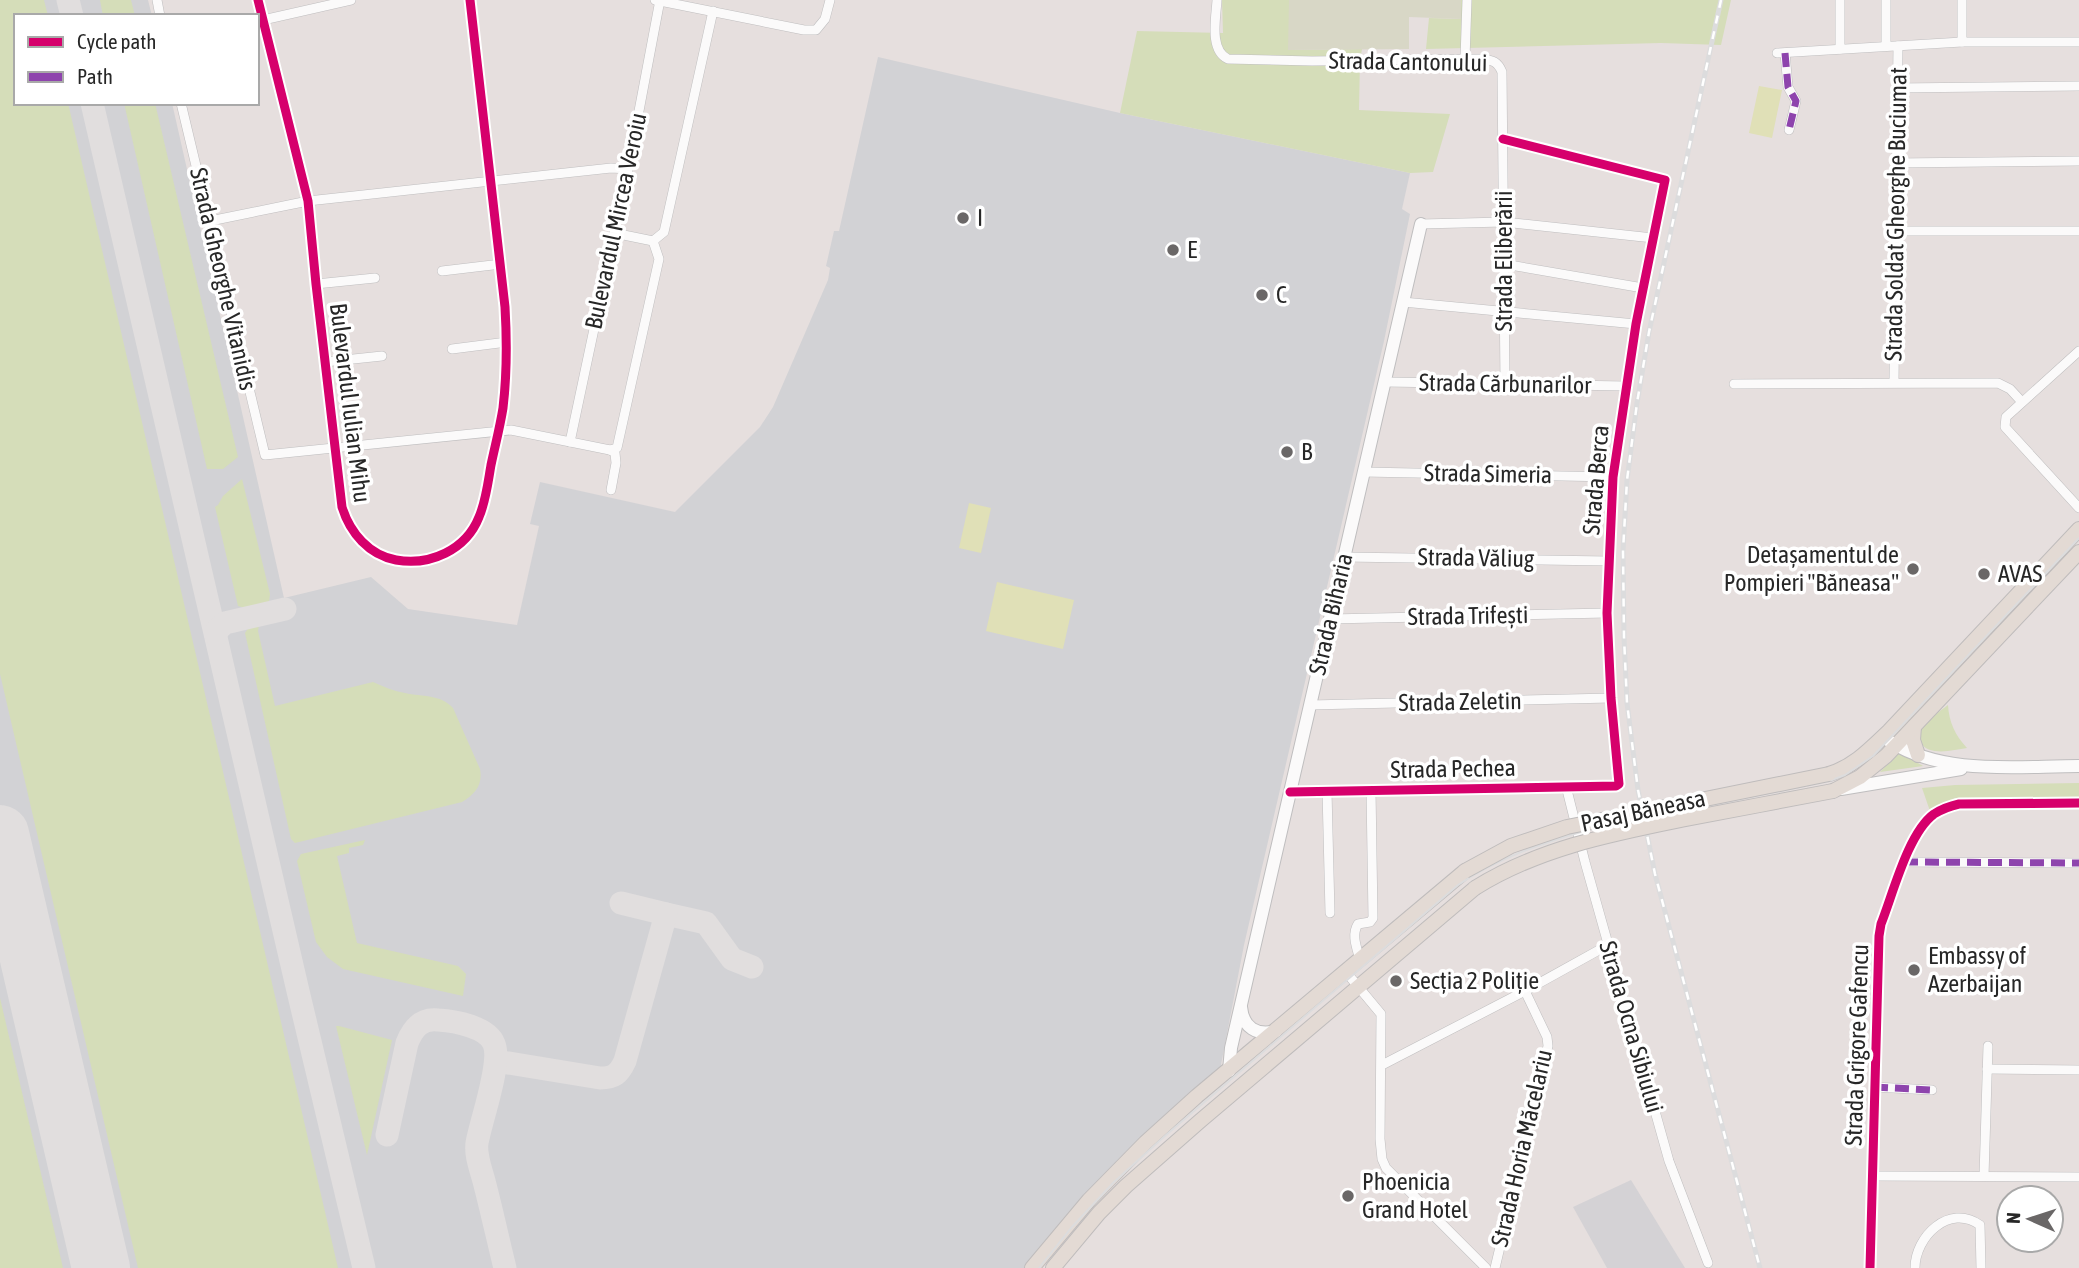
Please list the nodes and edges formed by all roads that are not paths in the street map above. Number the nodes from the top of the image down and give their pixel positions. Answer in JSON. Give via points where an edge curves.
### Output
{"nodes":[{"id":1,"x":258,"y":0,"type":"edge"},
{"id":2,"x":351,"y":0,"type":"edge"},
{"id":3,"x":470,"y":0,"type":"edge"},
{"id":4,"x":658,"y":0,"type":"edge"},
{"id":5,"x":830,"y":0,"type":"edge"},
{"id":6,"x":1217,"y":0,"type":"edge"},
{"id":7,"x":1467,"y":0,"type":"edge"},
{"id":8,"x":1840,"y":0,"type":"edge"},
{"id":9,"x":1886,"y":0,"type":"edge"},
{"id":10,"x":1962,"y":0,"type":"edge"},
{"id":11,"x":713,"y":11,"type":"junction"},
{"id":12,"x":263,"y":20,"type":"junction"},
{"id":13,"x":2079,"y":41,"type":"edge"},
{"id":14,"x":1962,"y":42,"type":"junction"},
{"id":15,"x":1886,"y":46,"type":"junction"},
{"id":16,"x":1898,"y":46,"type":"junction"},
{"id":17,"x":1840,"y":49,"type":"junction"},
{"id":18,"x":1465,"y":59,"type":"junction"},
{"id":19,"x":2079,"y":86,"type":"edge"},
{"id":20,"x":1898,"y":88,"type":"junction"},
{"id":21,"x":181,"y":105,"type":"edge"},
{"id":22,"x":1789,"y":130,"type":"dead end"},
{"id":23,"x":1503,"y":139,"type":"junction"},
{"id":24,"x":2079,"y":161,"type":"edge"},
{"id":25,"x":1896,"y":163,"type":"junction"},
{"id":26,"x":628,"y":169,"type":"junction"},
{"id":27,"x":490,"y":182,"type":"junction"},
{"id":28,"x":308,"y":201,"type":"junction"},
{"id":29,"x":210,"y":221,"type":"junction"},
{"id":30,"x":1504,"y":222,"type":"junction"},
{"id":31,"x":1422,"y":224,"type":"joint"},
{"id":32,"x":1896,"y":231,"type":"junction"},
{"id":33,"x":2079,"y":231,"type":"edge"},
{"id":34,"x":614,"y":233,"type":"junction"},
{"id":35,"x":1653,"y":238,"type":"junction"},
{"id":36,"x":653,"y":241,"type":"junction"},
{"id":37,"x":500,"y":264,"type":"junction"},
{"id":38,"x":1504,"y":264,"type":"junction"},
{"id":39,"x":442,"y":271,"type":"dead end"},
{"id":40,"x":375,"y":278,"type":"dead end"},
{"id":41,"x":316,"y":284,"type":"junction"},
{"id":42,"x":1643,"y":288,"type":"junction"},
{"id":43,"x":1403,"y":302,"type":"junction"},
{"id":44,"x":1505,"y":310,"type":"junction"},
{"id":45,"x":1636,"y":324,"type":"junction"},
{"id":46,"x":508,"y":342,"type":"junction"},
{"id":47,"x":452,"y":349,"type":"dead end"},
{"id":48,"x":2079,"y":351,"type":"edge"},
{"id":49,"x":382,"y":356,"type":"dead end"},
{"id":50,"x":325,"y":362,"type":"junction"},
{"id":51,"x":1894,"y":382,"type":"junction"},
{"id":52,"x":1385,"y":383,"type":"junction"},
{"id":53,"x":1505,"y":383,"type":"junction"},
{"id":54,"x":1734,"y":384,"type":"dead end"},
{"id":55,"x":1625,"y":386,"type":"junction"},
{"id":56,"x":2022,"y":402,"type":"junction"},
{"id":57,"x":498,"y":432,"type":"junction"},
{"id":58,"x":570,"y":442,"type":"junction"},
{"id":59,"x":335,"y":448,"type":"junction"},
{"id":60,"x":610,"y":450,"type":"junction"},
{"id":61,"x":1364,"y":472,"type":"junction"},
{"id":62,"x":1613,"y":477,"type":"junction"},
{"id":63,"x":611,"y":490,"type":"dead end"},
{"id":64,"x":2079,"y":508,"type":"edge"},
{"id":65,"x":2079,"y":529,"type":"edge"},
{"id":66,"x":2079,"y":552,"type":"edge"},
{"id":67,"x":1345,"y":557,"type":"junction"},
{"id":68,"x":1608,"y":561,"type":"junction"},
{"id":69,"x":1607,"y":613,"type":"junction"},
{"id":70,"x":1330,"y":619,"type":"junction"},
{"id":71,"x":1611,"y":698,"type":"junction"},
{"id":72,"x":1310,"y":705,"type":"junction"},
{"id":73,"x":1914,"y":727,"type":"junction"},
{"id":74,"x":1883,"y":737,"type":"junction"},
{"id":75,"x":1897,"y":745,"type":"junction"},
{"id":76,"x":1918,"y":755,"type":"junction"},
{"id":77,"x":1978,"y":766,"type":"junction"},
{"id":78,"x":2079,"y":766,"type":"edge"},
{"id":79,"x":1566,"y":786,"type":"junction"},
{"id":80,"x":1616,"y":786,"type":"joint"},
{"id":81,"x":1371,"y":790,"type":"junction"},
{"id":82,"x":1328,"y":791,"type":"junction"},
{"id":83,"x":1833,"y":791,"type":"junction"},
{"id":84,"x":1290,"y":792,"type":"junction"},
{"id":85,"x":2079,"y":803,"type":"edge"},
{"id":86,"x":1904,"y":862,"type":"junction"},
{"id":87,"x":2079,"y":863,"type":"edge"},
{"id":88,"x":1330,"y":912,"type":"dead end"},
{"id":89,"x":1608,"y":945,"type":"junction"},
{"id":90,"x":1360,"y":960,"type":"junction"},
{"id":91,"x":1346,"y":972,"type":"junction"},
{"id":92,"x":1359,"y":987,"type":"junction"},
{"id":93,"x":1525,"y":991,"type":"junction"},
{"id":94,"x":1241,"y":1003,"type":"junction"},
{"id":95,"x":1276,"y":1031,"type":"junction"},
{"id":96,"x":1987,"y":1046,"type":"dead end"},
{"id":97,"x":1382,"y":1065,"type":"junction"},
{"id":98,"x":1987,"y":1069,"type":"junction"},
{"id":99,"x":2079,"y":1070,"type":"edge"},
{"id":100,"x":1229,"y":1071,"type":"junction"},
{"id":101,"x":1874,"y":1087,"type":"junction"},
{"id":102,"x":1933,"y":1090,"type":"dead end"},
{"id":103,"x":1873,"y":1175,"type":"junction"},
{"id":104,"x":1984,"y":1176,"type":"junction"},
{"id":105,"x":2079,"y":1177,"type":"edge"},
{"id":106,"x":1708,"y":1263,"type":"dead end"},
{"id":107,"x":1032,"y":1268,"type":"edge"},
{"id":108,"x":1053,"y":1268,"type":"edge"},
{"id":109,"x":1486,"y":1268,"type":"edge"},
{"id":110,"x":1496,"y":1268,"type":"edge"},
{"id":111,"x":1870,"y":1268,"type":"edge"},
{"id":112,"x":1915,"y":1268,"type":"edge"},
{"id":113,"x":1981,"y":1268,"type":"edge"}],
"edges":[{"from":1,"to":12,"type":"street","name":"Bulevardul Iulian Mihu"},
{"from":2,"to":12,"type":"street"},
{"from":3,"to":27,"type":"street","name":"Bulevardul Iulian Mihu"},
{"from":4,"to":11,"type":"street"},
{"from":4,"to":26,"type":"street","name":"Bulevardul Mircea Veroiu"},
{"from":5,"to":11,"type":"street","via":[[825,19],[816,30]]},
{"from":6,"to":18,"type":"street","name":"Strada Cantonului","via":[[1216,48],[1228,59]]},
{"from":7,"to":18,"type":"street"},
{"from":8,"to":17,"type":"street"},
{"from":9,"to":15,"type":"street"},
{"from":10,"to":14,"type":"street"},
{"from":11,"to":36,"type":"street","via":[[664,232]]},
{"from":12,"to":28,"type":"street","name":"Bulevardul Iulian Mihu"},
{"from":13,"to":14,"type":"street"},
{"from":14,"to":16,"type":"street"},
{"from":15,"to":16,"type":"street"},
{"from":15,"to":17,"type":"street"},
{"from":16,"to":20,"type":"street","name":"Strada Soldat Gheorghe Buciumat"},
{"from":17,"to":22,"type":"street","via":[[1781,53],[1788,88],[1796,101]]},
{"from":18,"to":23,"type":"street","name":"Strada Cantonului","via":[[1499,64]]},
{"from":19,"to":20,"type":"street"},
{"from":20,"to":25,"type":"street","name":"Strada Soldat Gheorghe Buciumat"},
{"from":21,"to":29,"type":"street","name":"Strada Gheorghe Vitanidis"},
{"from":23,"to":30,"type":"street","name":"Strada Eliberării"},
{"from":23,"to":35,"type":"street","name":"Strada Berca","via":[[1665,180]]},
{"from":24,"to":25,"type":"street"},
{"from":25,"to":32,"type":"street","name":"Strada Soldat Gheorghe Buciumat"},
{"from":26,"to":27,"type":"street"},
{"from":26,"to":34,"type":"street","name":"Bulevardul Mircea Veroiu"},
{"from":27,"to":28,"type":"street"},
{"from":27,"to":37,"type":"street","name":"Bulevardul Iulian Mihu"},
{"from":28,"to":29,"type":"street"},
{"from":28,"to":41,"type":"street","name":"Bulevardul Iulian Mihu"},
{"from":29,"to":59,"type":"street","name":"Strada Gheorghe Vitanidis","via":[[265,455]]},
{"from":30,"to":31,"type":"street"},
{"from":30,"to":35,"type":"street"},
{"from":30,"to":38,"type":"street","name":"Strada Eliberării"},
{"from":31,"to":43,"type":"street","name":"Strada Biharia"},
{"from":32,"to":33,"type":"street"},
{"from":32,"to":51,"type":"street","name":"Strada Soldat Gheorghe Buciumat"},
{"from":34,"to":36,"type":"street"},
{"from":34,"to":58,"type":"street","name":"Bulevardul Mircea Veroiu"},
{"from":35,"to":42,"type":"street","name":"Strada Berca"},
{"from":36,"to":60,"type":"street","via":[[659,259],[617,448]]},
{"from":37,"to":39,"type":"street"},
{"from":37,"to":46,"type":"street","name":"Bulevardul Iulian Mihu"},
{"from":38,"to":42,"type":"street"},
{"from":38,"to":44,"type":"street","name":"Strada Eliberării"},
{"from":40,"to":41,"type":"street"},
{"from":41,"to":50,"type":"street","name":"Bulevardul Iulian Mihu"},
{"from":42,"to":45,"type":"street","name":"Strada Berca"},
{"from":43,"to":44,"type":"street"},
{"from":43,"to":52,"type":"street","name":"Strada Biharia"},
{"from":44,"to":45,"type":"street"},
{"from":44,"to":53,"type":"street","name":"Strada Eliberării"},
{"from":45,"to":55,"type":"street","name":"Strada Berca"},
{"from":46,"to":47,"type":"street"},
{"from":46,"to":57,"type":"street","name":"Bulevardul Iulian Mihu"},
{"from":48,"to":56,"type":"street"},
{"from":49,"to":50,"type":"street"},
{"from":50,"to":59,"type":"street","name":"Bulevardul Iulian Mihu"},
{"from":51,"to":54,"type":"street"},
{"from":51,"to":56,"type":"street","via":[[1998,383]]},
{"from":52,"to":53,"type":"street","name":"Strada Cărbunarilor"},
{"from":52,"to":61,"type":"street","name":"Strada Biharia"},
{"from":53,"to":55,"type":"street","name":"Strada Cărbunarilor"},
{"from":55,"to":62,"type":"street","name":"Strada Berca"},
{"from":56,"to":64,"type":"street","via":[[2006,417],[2005,427]]},
{"from":57,"to":58,"type":"street","via":[[511,430]]},
{"from":57,"to":59,"type":"street"},
{"from":57,"to":59,"type":"street","name":"Bulevardul Iulian Mihu","via":[[479,518],[457,547],[421,562],[383,556],[357,538],[342,508]]},
{"from":58,"to":60,"type":"street"},
{"from":60,"to":63,"type":"street","via":[[617,457]]},
{"from":61,"to":62,"type":"street","name":"Strada Simeria"},
{"from":61,"to":67,"type":"street","name":"Strada Biharia"},
{"from":62,"to":68,"type":"street","name":"Strada Berca"},
{"from":65,"to":74,"type":"main road","name":"Pasaj Băneasa"},
{"from":66,"to":73,"type":"main road","name":"Pasaj Băneasa"},
{"from":67,"to":68,"type":"street","name":"Strada Văliug"},
{"from":67,"to":70,"type":"street","name":"Strada Biharia"},
{"from":68,"to":69,"type":"street","name":"Strada Berca"},
{"from":69,"to":70,"type":"street","name":"Strada Trifești"},
{"from":69,"to":71,"type":"street","name":"Strada Berca"},
{"from":70,"to":72,"type":"street","name":"Strada Biharia"},
{"from":71,"to":72,"type":"street","name":"Strada Zeletin"},
{"from":71,"to":80,"type":"street","name":"Strada Berca","via":[[1620,780]]},
{"from":72,"to":84,"type":"street","name":"Strada Biharia"},
{"from":73,"to":75,"type":"main road","name":"Pasaj Băneasa"},
{"from":73,"to":76,"type":"main road"},
{"from":74,"to":75,"type":"street"},
{"from":74,"to":90,"type":"main road","name":"Pasaj Băneasa","bridge":true,"via":[[1850,765],[1829,774],[1567,827],[1511,846],[1465,871]]},
{"from":75,"to":76,"type":"street"},
{"from":75,"to":83,"type":"main road","name":"Pasaj Băneasa","via":[[1866,773]]},
{"from":76,"to":77,"type":"street"},
{"from":77,"to":78,"type":"street"},
{"from":77,"to":83,"type":"street"},
{"from":79,"to":80,"type":"street","name":"Strada Pechea"},
{"from":79,"to":81,"type":"street","name":"Strada Pechea"},
{"from":79,"to":89,"type":"street","name":"Strada Ocna Sibiului"},
{"from":81,"to":82,"type":"street","name":"Strada Pechea"},
{"from":81,"to":90,"type":"street","via":[[1373,918],[1355,929]]},
{"from":82,"to":84,"type":"street","name":"Strada Pechea"},
{"from":82,"to":88,"type":"street"},
{"from":83,"to":92,"type":"main road","name":"Pasaj Băneasa","bridge":true,"via":[[1579,843],[1516,865],[1475,888]]},
{"from":84,"to":94,"type":"street","name":"Strada Biharia"},
{"from":85,"to":86,"type":"street","name":"Strada Grigore Gafencu","via":[[1945,808],[1919,831]]},
{"from":86,"to":87,"type":"street"},
{"from":86,"to":101,"type":"street","name":"Strada Grigore Gafencu","via":[[1879,936]]},
{"from":89,"to":93,"type":"street"},
{"from":89,"to":106,"type":"street","name":"Strada Ocna Sibiului","via":[[1669,1161]]},
{"from":90,"to":91,"type":"main road","name":"Pasaj Băneasa"},
{"from":91,"to":92,"type":"street"},
{"from":91,"to":95,"type":"main road","name":"Pasaj Băneasa"},
{"from":92,"to":97,"type":"street","via":[[1381,1014]]},
{"from":92,"to":108,"type":"main road","name":"Pasaj Băneasa","via":[[1126,1186]]},
{"from":93,"to":97,"type":"street"},
{"from":93,"to":110,"type":"street","name":"Strada Horia Măcelariu","via":[[1548,1046]]},
{"from":94,"to":95,"type":"street","via":[[1249,1027],[1262,1033]]},
{"from":94,"to":100,"type":"street","name":"Strada Biharia"},
{"from":95,"to":100,"type":"main road","name":"Pasaj Băneasa"},
{"from":96,"to":98,"type":"street"},
{"from":97,"to":109,"type":"street","via":[[1381,1139],[1386,1168]]},
{"from":98,"to":99,"type":"street"},
{"from":98,"to":104,"type":"street"},
{"from":100,"to":107,"type":"main road","name":"Pasaj Băneasa","via":[[1102,1186]]},
{"from":101,"to":102,"type":"street"},
{"from":101,"to":103,"type":"street","name":"Strada Grigore Gafencu"},
{"from":103,"to":104,"type":"street"},
{"from":103,"to":111,"type":"street","name":"Strada Grigore Gafencu"},
{"from":104,"to":105,"type":"street"},
{"from":112,"to":113,"type":"street","via":[[1918,1249],[1930,1230],[1955,1219],[1980,1225]]}]}
